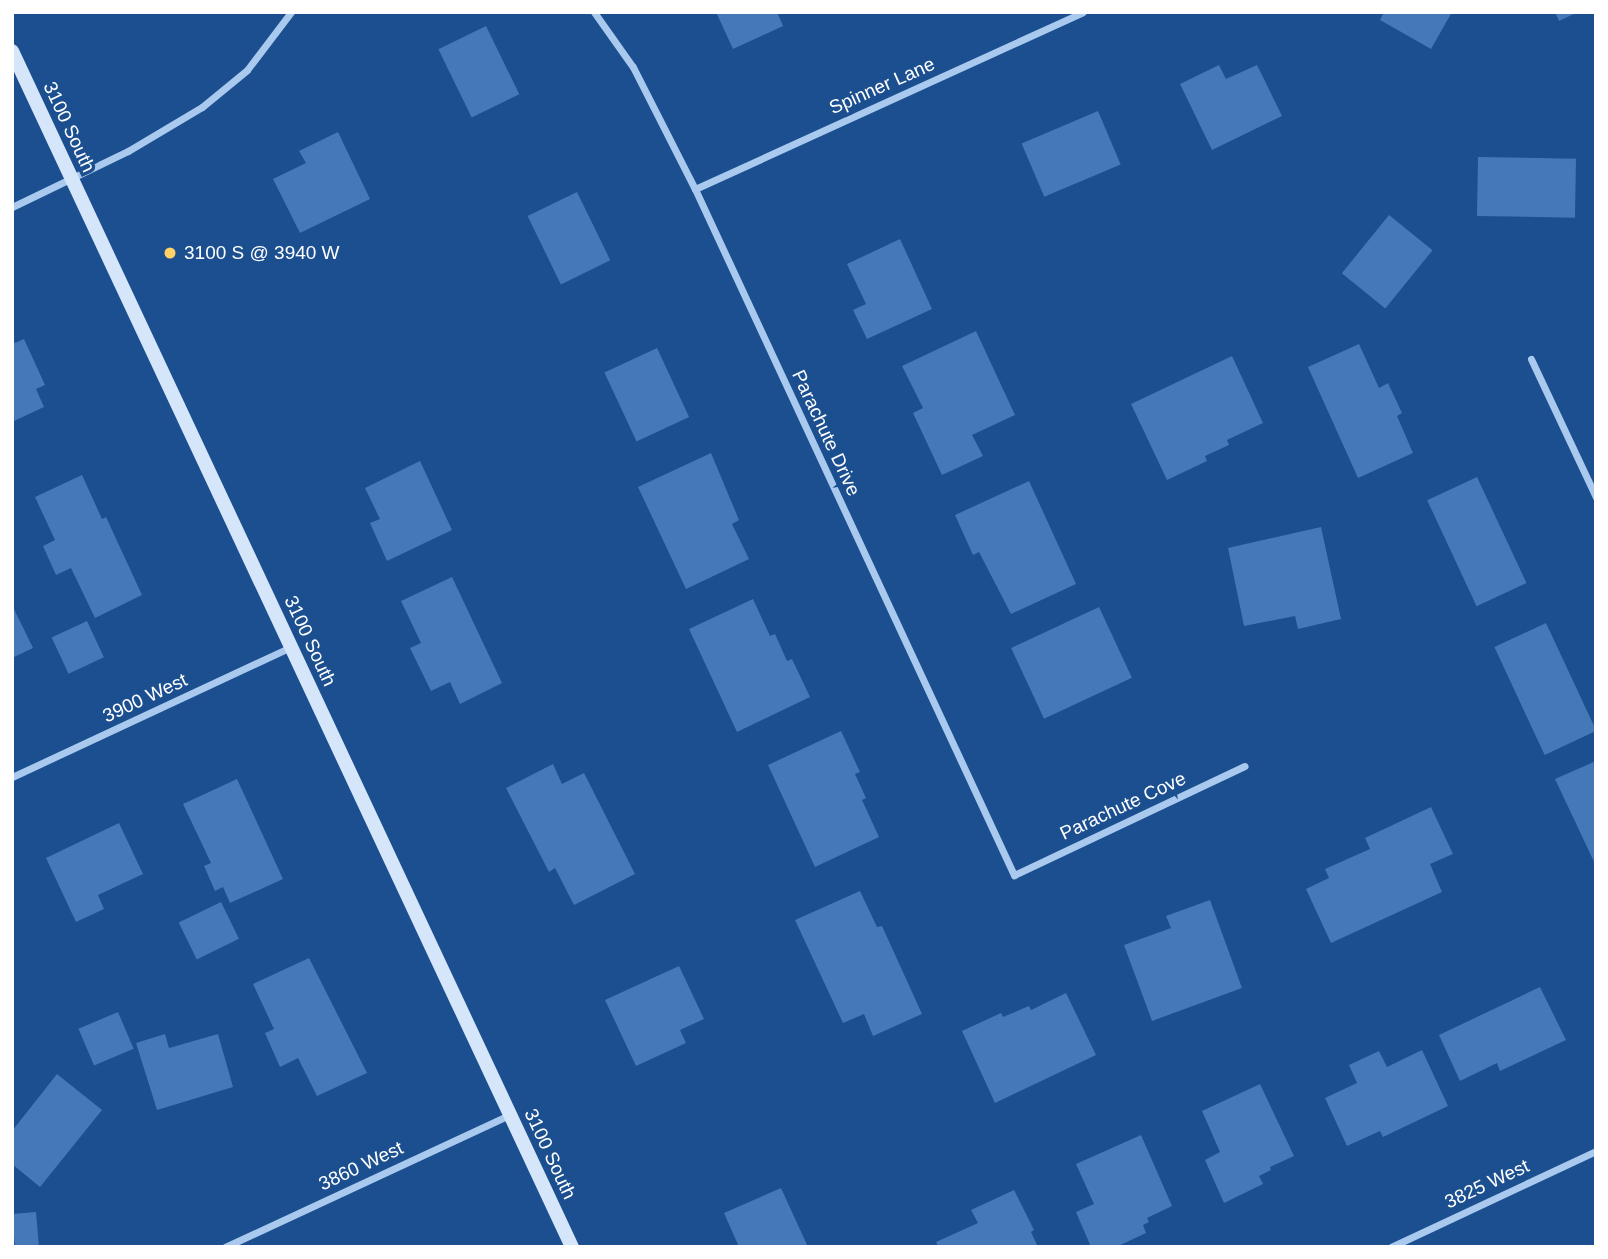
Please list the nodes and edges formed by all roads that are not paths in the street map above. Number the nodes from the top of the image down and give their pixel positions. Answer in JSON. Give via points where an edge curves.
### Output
{"nodes":[{"id":1,"x":291,"y":12,"type":"edge"},
{"id":2,"x":594,"y":12,"type":"edge"},
{"id":3,"x":1083,"y":12,"type":"edge"},
{"id":4,"x":12,"y":51,"type":"edge"},
{"id":5,"x":72,"y":179,"type":"junction"},
{"id":6,"x":695,"y":189,"type":"junction"},
{"id":7,"x":12,"y":206,"type":"edge"},
{"id":8,"x":1531,"y":359,"type":"dead end"},
{"id":9,"x":1596,"y":496,"type":"edge"},
{"id":10,"x":292,"y":647,"type":"junction"},
{"id":11,"x":1245,"y":766,"type":"dead end"},
{"id":12,"x":12,"y":777,"type":"edge"},
{"id":13,"x":1014,"y":875,"type":"joint"},
{"id":14,"x":511,"y":1115,"type":"junction"},
{"id":15,"x":1596,"y":1151,"type":"edge"},
{"id":16,"x":225,"y":1247,"type":"edge"},
{"id":17,"x":572,"y":1247,"type":"edge"},
{"id":18,"x":1391,"y":1247,"type":"edge"}],
"edges":[{"from":1,"to":5,"type":"street","via":[[267,49],[227,88],[174,124]]},
{"from":2,"to":6,"type":"street","name":"Parachute Drive","via":[[633,66]]},
{"from":3,"to":6,"type":"street","name":"Spinner Lane"},
{"from":4,"to":5,"type":"main road","name":"3100 South"},
{"from":5,"to":7,"type":"street"},
{"from":5,"to":10,"type":"main road","name":"3100 South"},
{"from":6,"to":13,"type":"street","name":"Parachute Drive"},
{"from":8,"to":9,"type":"street"},
{"from":10,"to":12,"type":"street","name":"3900 West"},
{"from":10,"to":14,"type":"main road","name":"3100 South"},
{"from":11,"to":13,"type":"street","name":"Parachute Cove"},
{"from":14,"to":16,"type":"street","name":"3860 West"},
{"from":14,"to":17,"type":"main road","name":"3100 South"},
{"from":15,"to":18,"type":"street","name":"3825 West"}]}
